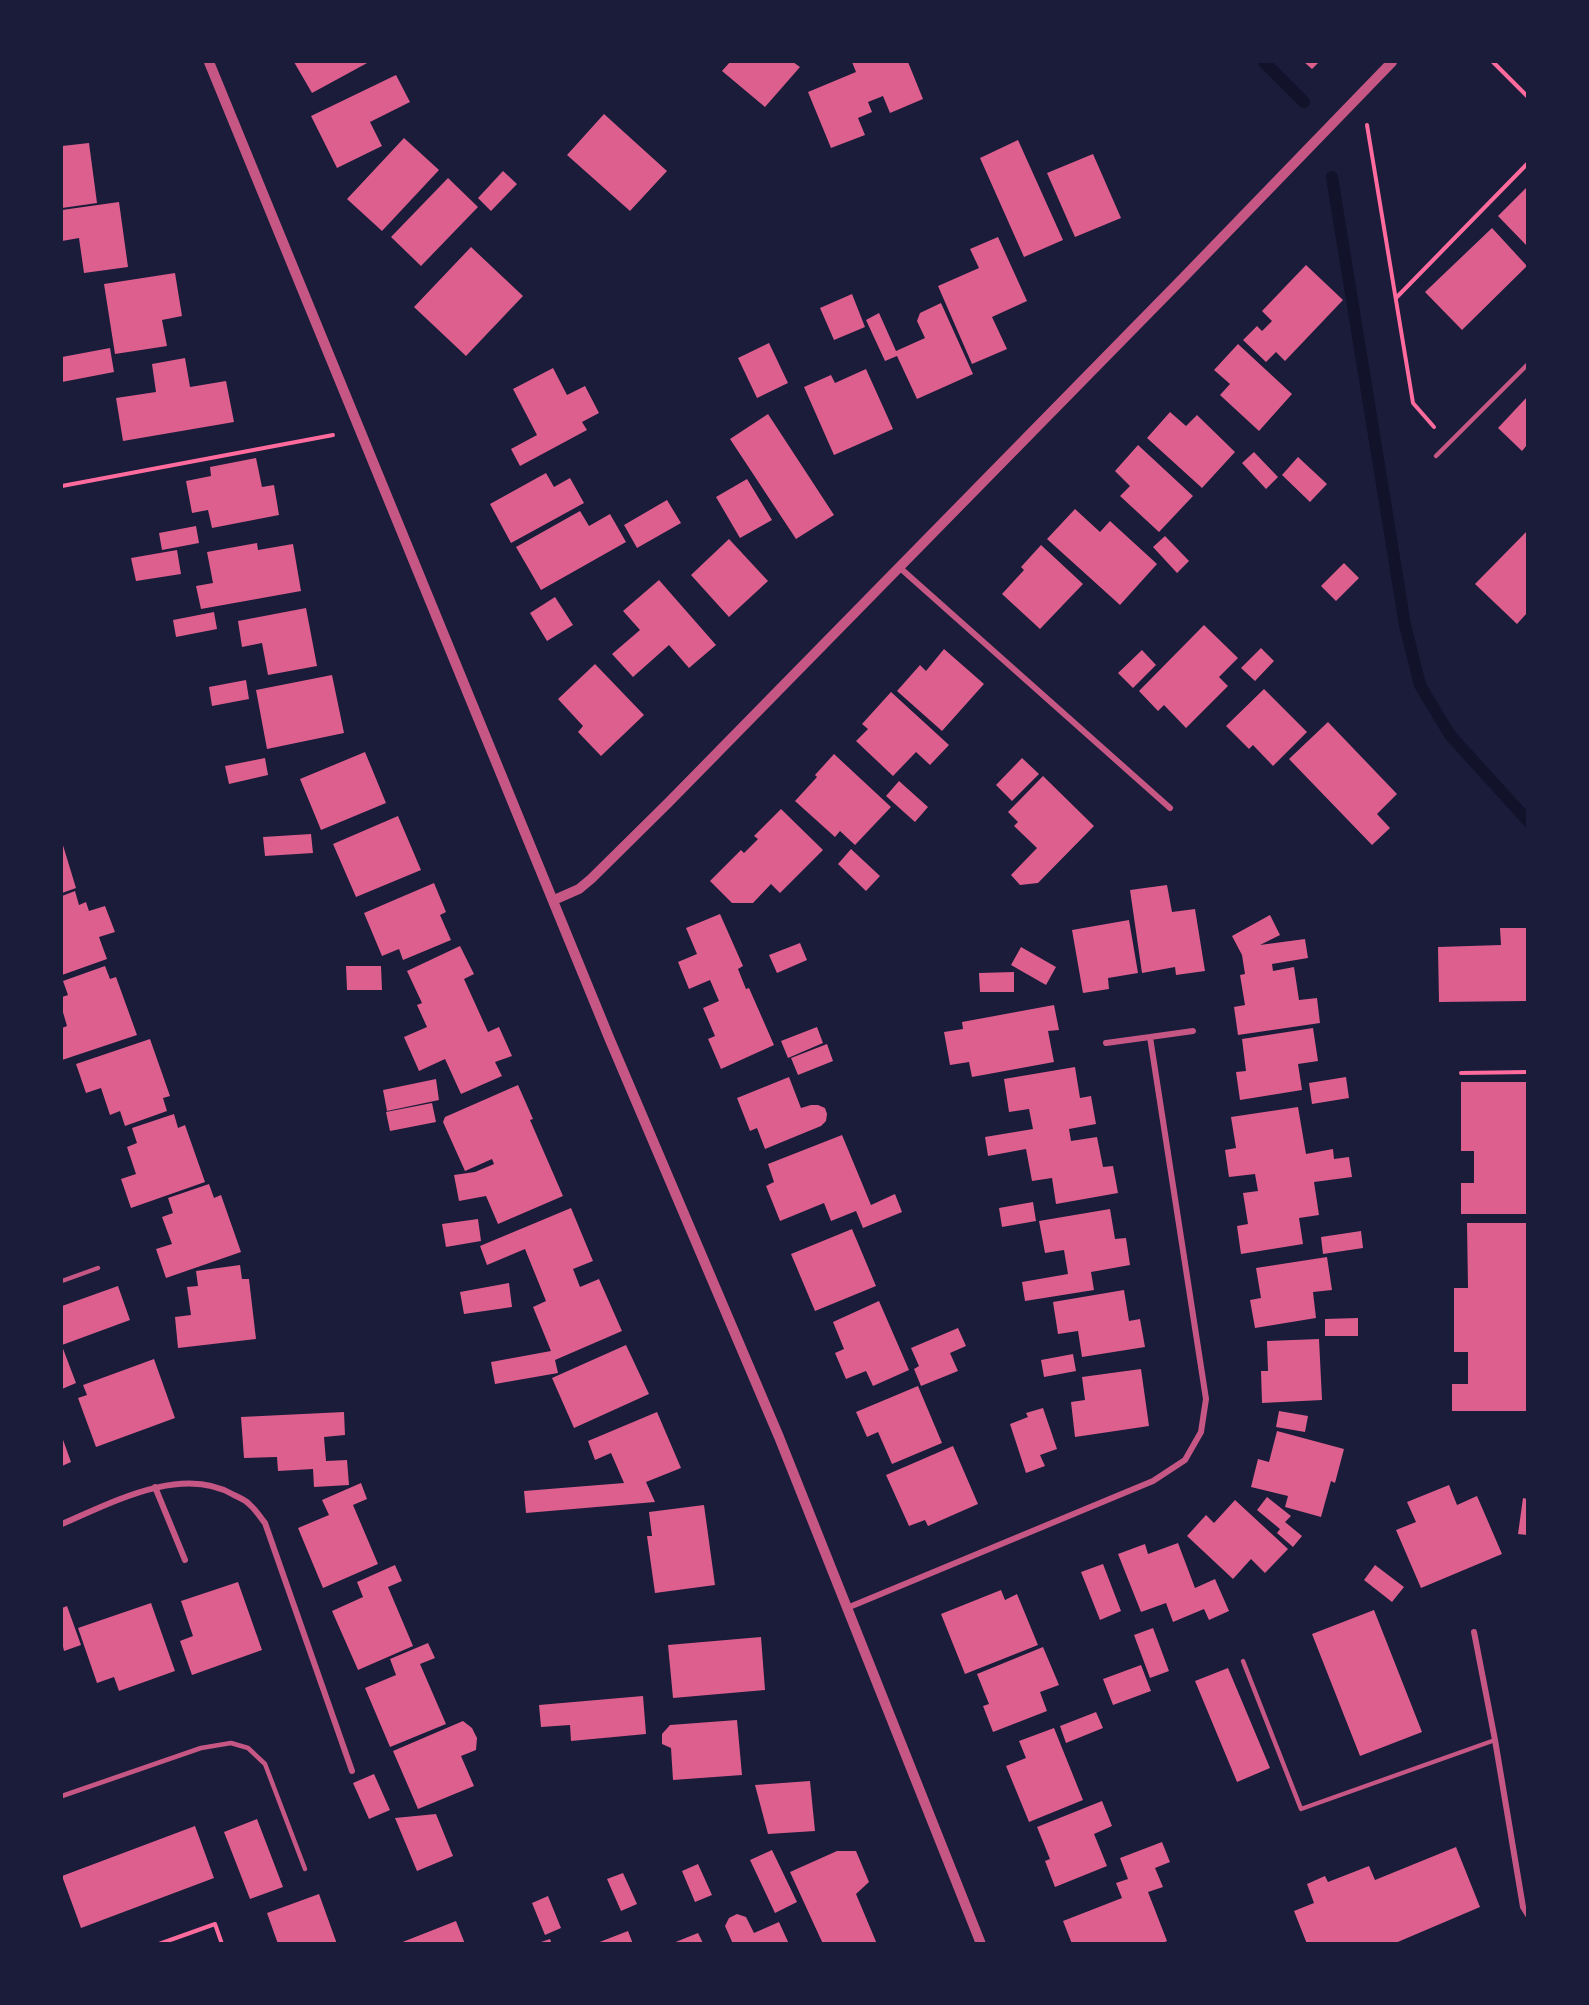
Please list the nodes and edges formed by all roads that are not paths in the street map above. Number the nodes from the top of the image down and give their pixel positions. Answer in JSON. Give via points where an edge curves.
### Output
{"nodes":[{"id":1,"x":209,"y":62,"type":"edge"},
{"id":2,"x":1392,"y":62,"type":"edge"},
{"id":3,"x":1527,"y":364,"type":"edge"},
{"id":4,"x":1436,"y":456,"type":"dead end"},
{"id":5,"x":899,"y":567,"type":"junction"},
{"id":6,"x":1170,"y":808,"type":"dead end"},
{"id":7,"x":554,"y":900,"type":"junction"},
{"id":8,"x":1193,"y":1031,"type":"dead end"},
{"id":9,"x":1150,"y":1037,"type":"junction"},
{"id":10,"x":1106,"y":1043,"type":"dead end"},
{"id":11,"x":98,"y":1268,"type":"dead end"},
{"id":12,"x":62,"y":1281,"type":"edge"},
{"id":13,"x":155,"y":1487,"type":"junction"},
{"id":14,"x":62,"y":1524,"type":"edge"},
{"id":15,"x":185,"y":1560,"type":"dead end"},
{"id":16,"x":847,"y":1608,"type":"junction"},
{"id":17,"x":1474,"y":1632,"type":"dead end"},
{"id":18,"x":1243,"y":1661,"type":"dead end"},
{"id":19,"x":1495,"y":1740,"type":"junction"},
{"id":20,"x":352,"y":1770,"type":"dead end"},
{"id":21,"x":62,"y":1796,"type":"edge"},
{"id":22,"x":304,"y":1869,"type":"dead end"},
{"id":23,"x":1527,"y":1915,"type":"edge"},
{"id":24,"x":981,"y":1944,"type":"edge"}],
"edges":[{"from":1,"to":7,"type":"street"},
{"from":2,"to":5,"type":"street"},
{"from":3,"to":4,"type":"lane"},
{"from":5,"to":6,"type":"street"},
{"from":5,"to":7,"type":"street","via":[[591,879]]},
{"from":7,"to":16,"type":"street"},
{"from":8,"to":9,"type":"street"},
{"from":9,"to":10,"type":"street"},
{"from":9,"to":16,"type":"street","via":[[1206,1399],[1201,1432],[1185,1460],[1153,1481]]},
{"from":11,"to":12,"type":"lane"},
{"from":13,"to":14,"type":"street"},
{"from":13,"to":15,"type":"street"},
{"from":13,"to":20,"type":"street","via":[[194,1484],[227,1490],[249,1503],[265,1523]]},
{"from":16,"to":24,"type":"street"},
{"from":17,"to":19,"type":"street"},
{"from":18,"to":19,"type":"lane","via":[[1300,1809]]},
{"from":19,"to":23,"type":"street"},
{"from":21,"to":22,"type":"lane","via":[[201,1748],[231,1743],[248,1748],[266,1764]]}]}
